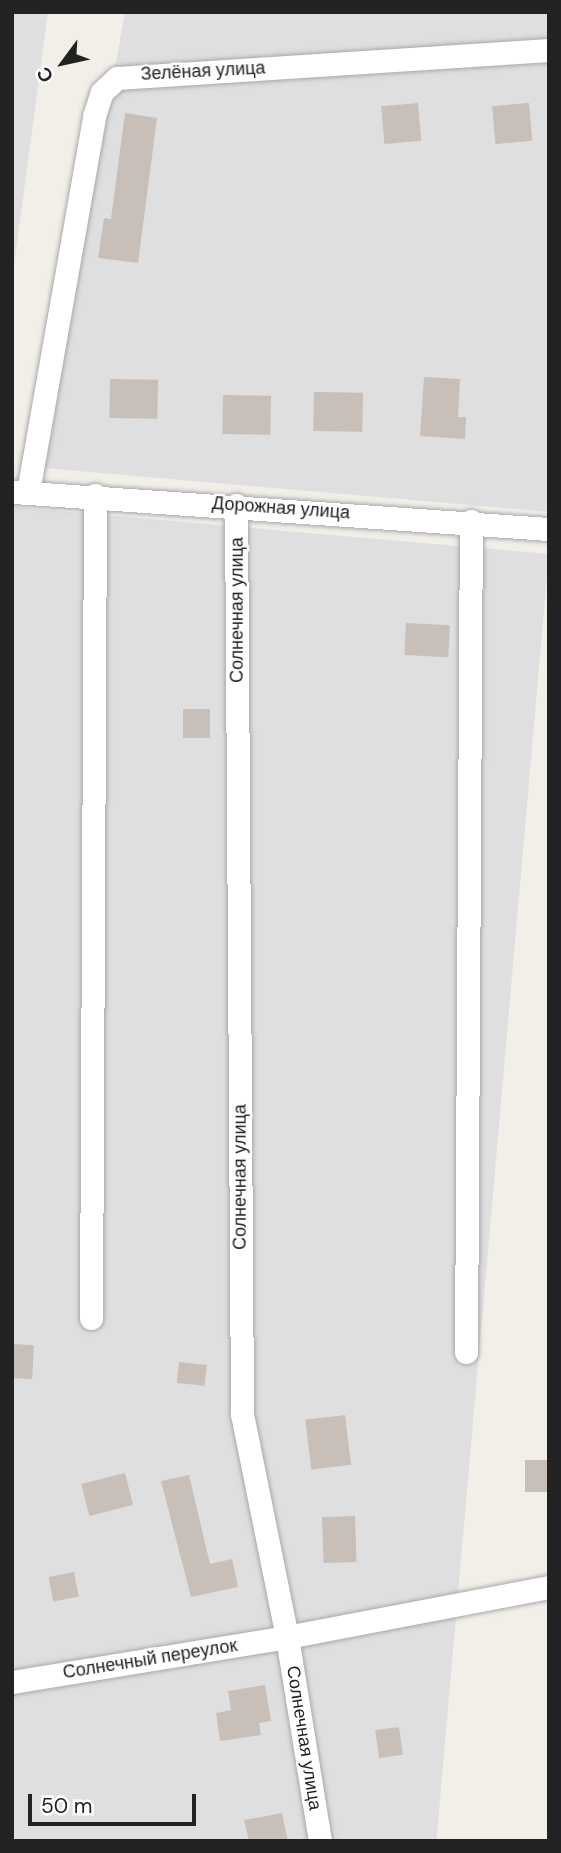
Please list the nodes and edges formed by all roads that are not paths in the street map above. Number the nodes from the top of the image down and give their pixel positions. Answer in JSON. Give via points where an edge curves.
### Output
{"nodes":[{"id":1,"x":549,"y":50,"type":"edge"},
{"id":2,"x":20,"y":492,"type":"edge"},
{"id":3,"x":95,"y":495,"type":"junction"},
{"id":4,"x":236,"y":505,"type":"junction"},
{"id":5,"x":471,"y":521,"type":"junction"},
{"id":6,"x":549,"y":528,"type":"edge"},
{"id":7,"x":91,"y":1318,"type":"dead end"},
{"id":8,"x":466,"y":1352,"type":"dead end"},
{"id":9,"x":549,"y":1587,"type":"edge"},
{"id":10,"x":287,"y":1637,"type":"junction"},
{"id":11,"x":12,"y":1682,"type":"edge"},
{"id":12,"x":320,"y":1841,"type":"edge"}],
"edges":[{"from":1,"to":2,"type":"street","name":"Зелёная улица","via":[[117,78],[102,92],[94,116]]},
{"from":2,"to":3,"type":"street","name":"Дорожная улица"},
{"from":3,"to":4,"type":"street","name":"Дорожная улица"},
{"from":3,"to":7,"type":"street"},
{"from":4,"to":5,"type":"street","name":"Дорожная улица"},
{"from":4,"to":10,"type":"street","name":"Солнечная улица","via":[[242,1414]]},
{"from":5,"to":6,"type":"street","name":"Дорожная улица"},
{"from":5,"to":8,"type":"street"},
{"from":9,"to":10,"type":"street","name":"Солнечный переулок"},
{"from":10,"to":11,"type":"street","name":"Солнечный переулок"},
{"from":10,"to":12,"type":"street","name":"Солнечная улица"}]}
